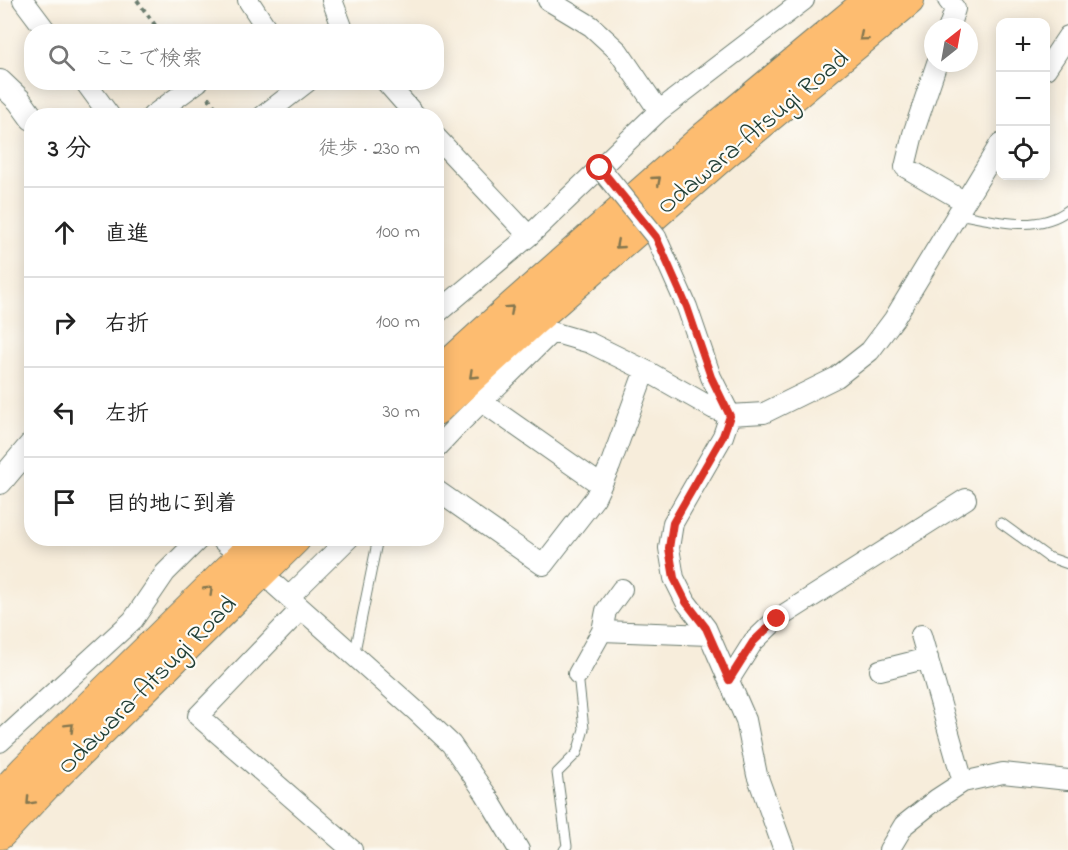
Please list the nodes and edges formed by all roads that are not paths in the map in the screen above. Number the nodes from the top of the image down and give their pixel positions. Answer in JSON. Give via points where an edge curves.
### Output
{"nodes":[{"id":1,"x":23,"y":0,"type":"edge"},
{"id":2,"x":248,"y":0,"type":"edge"},
{"id":3,"x":332,"y":0,"type":"edge"},
{"id":4,"x":804,"y":0,"type":"edge"},
{"id":5,"x":870,"y":0,"type":"edge"},
{"id":6,"x":908,"y":0,"type":"edge"},
{"id":7,"x":551,"y":1,"type":"edge"},
{"id":8,"x":41,"y":24,"type":"edge"},
{"id":9,"x":265,"y":24,"type":"edge"},
{"id":10,"x":341,"y":24,"type":"edge"},
{"id":11,"x":1068,"y":36,"type":"edge"},
{"id":12,"x":1050,"y":63,"type":"edge"},
{"id":13,"x":934,"y":72,"type":"edge"},
{"id":14,"x":0,"y":82,"type":"edge"},
{"id":15,"x":91,"y":90,"type":"edge"},
{"id":16,"x":196,"y":90,"type":"edge"},
{"id":17,"x":297,"y":90,"type":"edge"},
{"id":18,"x":393,"y":90,"type":"edge"},
{"id":19,"x":25,"y":108,"type":"edge"},
{"id":20,"x":104,"y":108,"type":"edge"},
{"id":21,"x":166,"y":108,"type":"edge"},
{"id":22,"x":273,"y":108,"type":"edge"},
{"id":23,"x":409,"y":108,"type":"edge"},
{"id":24,"x":659,"y":111,"type":"junction"},
{"id":25,"x":444,"y":146,"type":"edge"},
{"id":26,"x":996,"y":151,"type":"edge"},
{"id":27,"x":600,"y":168,"type":"junction"},
{"id":28,"x":962,"y":208,"type":"junction"},
{"id":29,"x":1068,"y":210,"type":"edge"},
{"id":30,"x":529,"y":236,"type":"junction"},
{"id":31,"x":444,"y":307,"type":"edge"},
{"id":32,"x":444,"y":370,"type":"edge"},
{"id":33,"x":645,"y":370,"type":"junction"},
{"id":34,"x":482,"y":400,"type":"junction"},
{"id":35,"x":444,"y":402,"type":"edge"},
{"id":36,"x":730,"y":416,"type":"junction"},
{"id":37,"x":444,"y":440,"type":"edge"},
{"id":38,"x":24,"y":454,"type":"edge"},
{"id":39,"x":0,"y":482,"type":"edge"},
{"id":40,"x":601,"y":485,"type":"junction"},
{"id":41,"x":444,"y":496,"type":"edge"},
{"id":42,"x":966,"y":500,"type":"dead end"},
{"id":43,"x":1001,"y":523,"type":"dead end"},
{"id":44,"x":192,"y":546,"type":"edge"},
{"id":45,"x":253,"y":546,"type":"edge"},
{"id":46,"x":287,"y":546,"type":"edge"},
{"id":47,"x":341,"y":546,"type":"edge"},
{"id":48,"x":376,"y":546,"type":"edge"},
{"id":49,"x":1068,"y":564,"type":"edge"},
{"id":50,"x":622,"y":589,"type":"dead end"},
{"id":51,"x":288,"y":597,"type":"junction"},
{"id":52,"x":602,"y":631,"type":"junction"},
{"id":53,"x":709,"y":635,"type":"junction"},
{"id":54,"x":921,"y":635,"type":"dead end"},
{"id":55,"x":354,"y":656,"type":"junction"},
{"id":56,"x":928,"y":658,"type":"junction"},
{"id":57,"x":880,"y":669,"type":"dead end"},
{"id":58,"x":578,"y":674,"type":"joint"},
{"id":59,"x":729,"y":680,"type":"junction"},
{"id":60,"x":0,"y":742,"type":"edge"},
{"id":61,"x":1068,"y":780,"type":"edge"},
{"id":62,"x":963,"y":782,"type":"junction"},
{"id":63,"x":0,"y":798,"type":"edge"},
{"id":64,"x":0,"y":833,"type":"edge"},
{"id":65,"x":352,"y":850,"type":"edge"},
{"id":66,"x":519,"y":850,"type":"edge"},
{"id":67,"x":564,"y":850,"type":"edge"},
{"id":68,"x":784,"y":850,"type":"edge"},
{"id":69,"x":889,"y":850,"type":"edge"}],
"edges":[{"from":1,"to":8,"type":"street"},
{"from":2,"to":9,"type":"street"},
{"from":3,"to":10,"type":"street"},
{"from":4,"to":24,"type":"street"},
{"from":32,"to":5,"type":"highway","name":"Odawara-Atsugi Road","one_way":true,"via":[[698,143]]},
{"from":6,"to":35,"type":"highway","name":"Odawara-Atsugi Road","one_way":true,"via":[[723,154]]},
{"from":7,"to":24,"type":"street","via":[[591,26],[618,51]]},
{"from":11,"to":12,"type":"street"},
{"from":13,"to":28,"type":"street","via":[[905,167]]},
{"from":14,"to":19,"type":"street"},
{"from":15,"to":20,"type":"street"},
{"from":16,"to":21,"type":"street"},
{"from":17,"to":22,"type":"street"},
{"from":18,"to":23,"type":"street"},
{"from":24,"to":27,"type":"street"},
{"from":25,"to":30,"type":"street"},
{"from":26,"to":28,"type":"street"},
{"from":27,"to":30,"type":"street"},
{"from":27,"to":36,"type":"street","bridge":true,"via":[[656,237]]},
{"from":28,"to":29,"type":"lane","via":[[1002,222],[1041,223]]},
{"from":28,"to":36,"type":"street","via":[[870,351],[837,376],[764,413]]},
{"from":30,"to":31,"type":"street"},
{"from":33,"to":34,"type":"street","via":[[590,343],[552,332]]},
{"from":33,"to":36,"type":"street"},
{"from":33,"to":40,"type":"street"},
{"from":34,"to":37,"type":"street"},
{"from":34,"to":40,"type":"street"},
{"from":36,"to":53,"type":"street","via":[[723,436],[673,523],[669,548],[674,578]]},
{"from":38,"to":39,"type":"street"},
{"from":40,"to":41,"type":"street","via":[[543,565]]},
{"from":42,"to":59,"type":"street","via":[[777,619],[753,642]]},
{"from":43,"to":49,"type":"lane","via":[[1048,556]]},
{"from":44,"to":60,"type":"street","via":[[165,573],[134,620]]},
{"from":63,"to":45,"type":"highway","name":"Odawara-Atsugi Road","one_way":true},
{"from":46,"to":64,"type":"highway","name":"Odawara-Atsugi Road","one_way":true},
{"from":47,"to":51,"type":"street"},
{"from":48,"to":55,"type":"lane"},
{"from":50,"to":52,"type":"street","via":[[606,610]]},
{"from":51,"to":55,"type":"street"},
{"from":51,"to":65,"type":"street","via":[[198,716]]},
{"from":52,"to":53,"type":"street"},
{"from":52,"to":58,"type":"street"},
{"from":53,"to":59,"type":"street"},
{"from":54,"to":56,"type":"street"},
{"from":55,"to":66,"type":"street","via":[[451,744]]},
{"from":56,"to":57,"type":"street"},
{"from":56,"to":62,"type":"street"},
{"from":58,"to":67,"type":"lane","via":[[584,729],[577,753],[557,773],[567,846]]},
{"from":59,"to":68,"type":"street","via":[[746,720],[757,775]]},
{"from":61,"to":62,"type":"street","via":[[1003,773]]},
{"from":62,"to":69,"type":"street","via":[[904,825]]}]}
